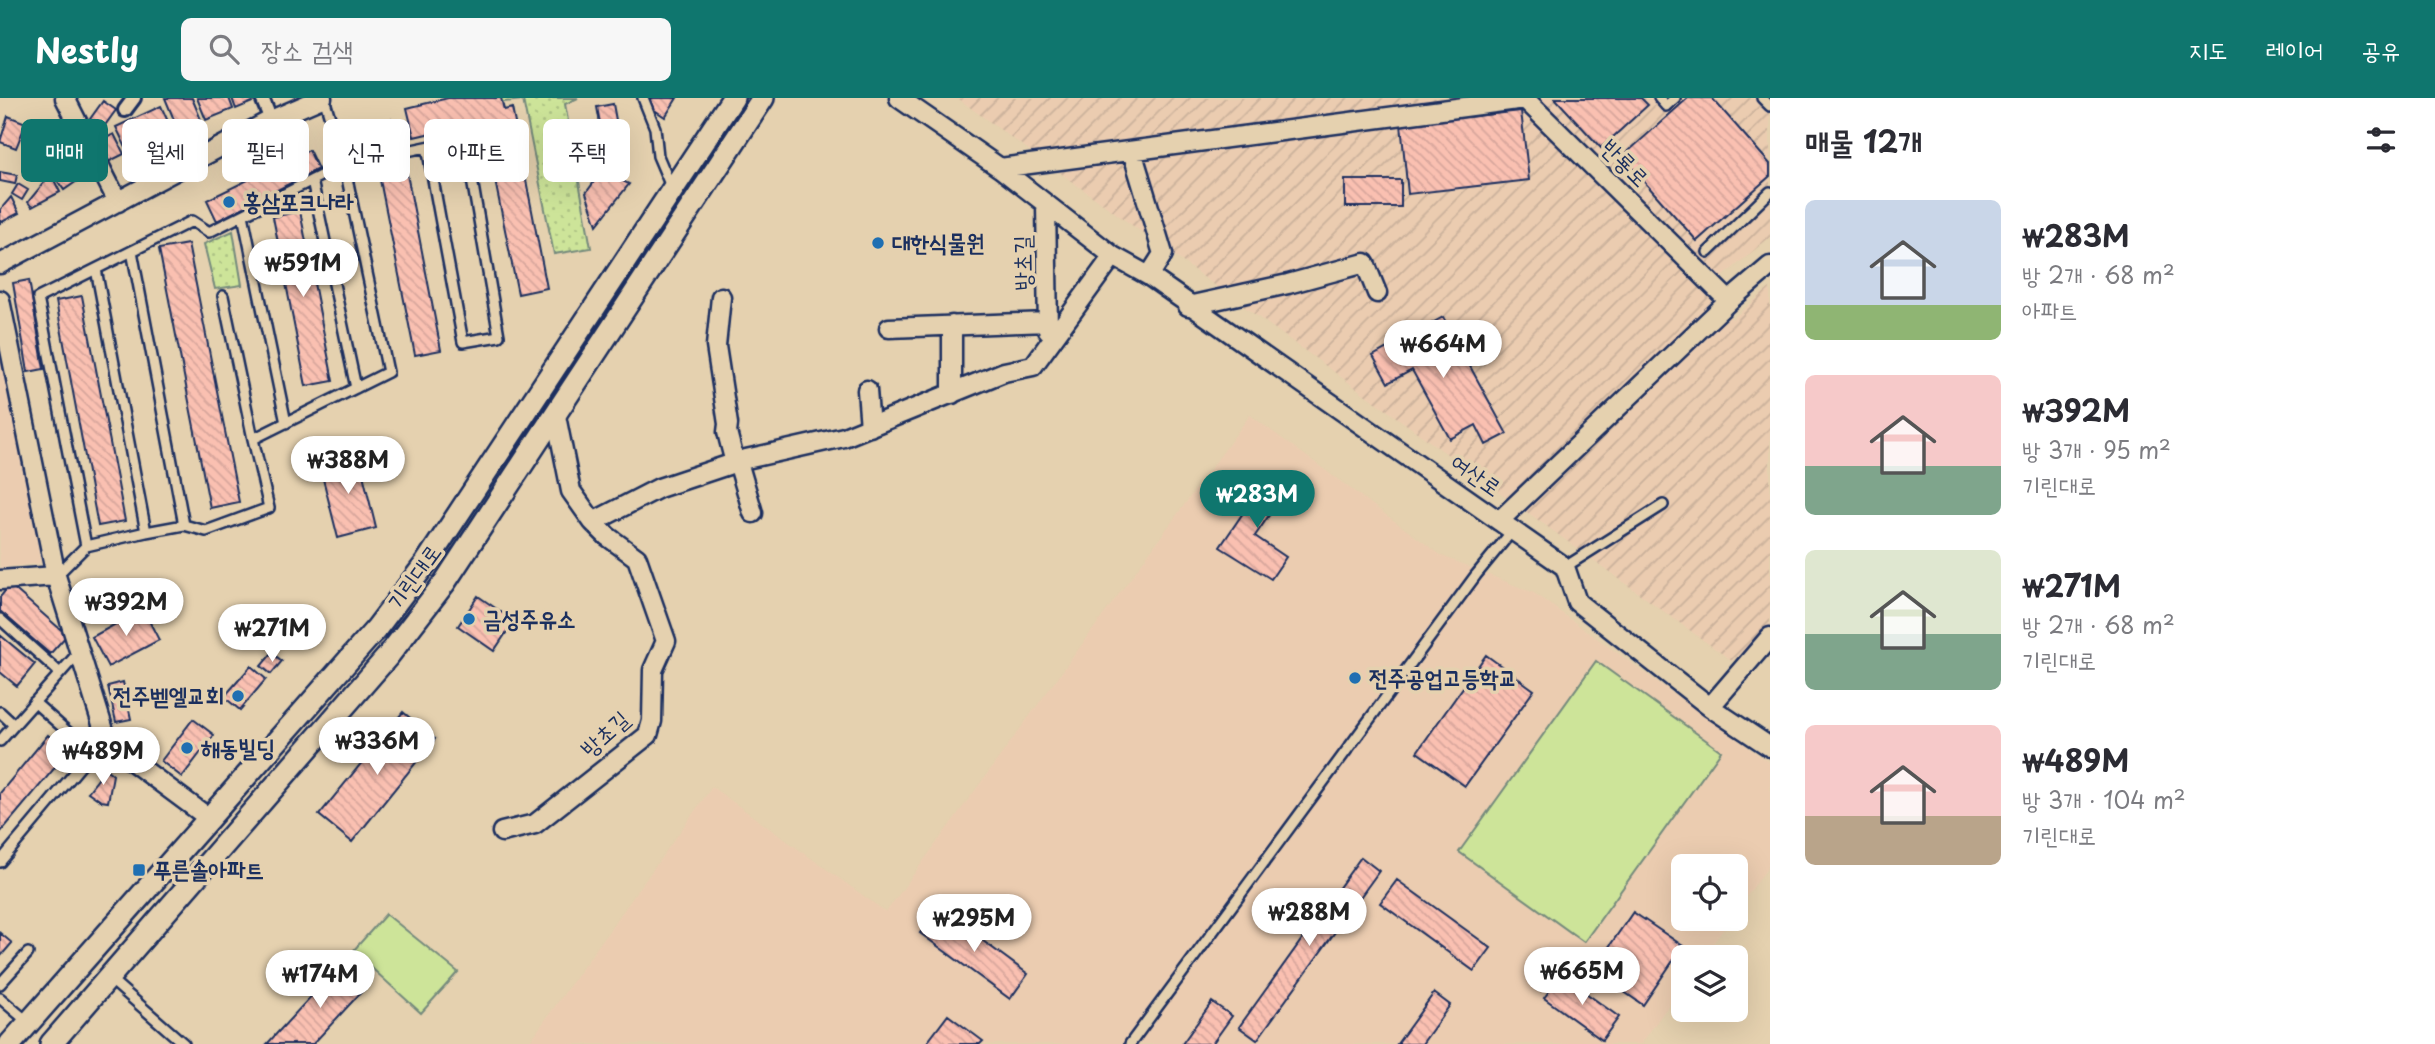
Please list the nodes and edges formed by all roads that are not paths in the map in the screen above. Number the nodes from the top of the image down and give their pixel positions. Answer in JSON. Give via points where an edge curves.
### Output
{"nodes":[{"id":1,"x":65,"y":98,"type":"edge"},
{"id":2,"x":134,"y":98,"type":"edge"},
{"id":3,"x":262,"y":98,"type":"edge"},
{"id":4,"x":323,"y":98,"type":"edge"},
{"id":5,"x":643,"y":98,"type":"edge"},
{"id":6,"x":733,"y":98,"type":"edge"},
{"id":7,"x":763,"y":98,"type":"edge"},
{"id":8,"x":900,"y":98,"type":"edge"},
{"id":9,"x":1658,"y":98,"type":"edge"},
{"id":10,"x":1675,"y":98,"type":"edge"},
{"id":11,"x":1762,"y":98,"type":"edge"},
{"id":12,"x":1770,"y":106,"type":"edge"},
{"id":13,"x":125,"y":110,"type":"dead end"},
{"id":14,"x":271,"y":119,"type":"edge"},
{"id":15,"x":273,"y":119,"type":"edge"},
{"id":16,"x":330,"y":119,"type":"edge"},
{"id":17,"x":222,"y":146,"type":"edge"},
{"id":18,"x":427,"y":147,"type":"joint"},
{"id":19,"x":1132,"y":151,"type":"junction"},
{"id":20,"x":1000,"y":168,"type":"junction"},
{"id":21,"x":323,"y":174,"type":"edge"},
{"id":22,"x":312,"y":180,"type":"junction"},
{"id":23,"x":348,"y":182,"type":"edge"},
{"id":24,"x":672,"y":189,"type":"junction"},
{"id":25,"x":1770,"y":192,"type":"edge"},
{"id":26,"x":118,"y":202,"type":"junction"},
{"id":27,"x":1046,"y":204,"type":"junction"},
{"id":28,"x":243,"y":215,"type":"junction"},
{"id":29,"x":132,"y":251,"type":"junction"},
{"id":30,"x":1708,"y":252,"type":"dead end"},
{"id":31,"x":1113,"y":256,"type":"junction"},
{"id":32,"x":0,"y":264,"type":"edge"},
{"id":33,"x":1770,"y":266,"type":"edge"},
{"id":34,"x":96,"y":269,"type":"junction"},
{"id":35,"x":1149,"y":276,"type":"junction"},
{"id":36,"x":1377,"y":293,"type":"dead end"},
{"id":37,"x":223,"y":296,"type":"dead end"},
{"id":38,"x":721,"y":297,"type":"dead end"},
{"id":39,"x":0,"y":300,"type":"edge"},
{"id":40,"x":1729,"y":302,"type":"junction"},
{"id":41,"x":1188,"y":306,"type":"junction"},
{"id":42,"x":1048,"y":321,"type":"junction"},
{"id":43,"x":952,"y":326,"type":"junction"},
{"id":44,"x":889,"y":328,"type":"dead end"},
{"id":45,"x":1049,"y":344,"type":"junction"},
{"id":46,"x":356,"y":388,"type":"junction"},
{"id":47,"x":867,"y":390,"type":"dead end"},
{"id":48,"x":952,"y":394,"type":"junction"},
{"id":49,"x":556,"y":416,"type":"junction"},
{"id":50,"x":286,"y":423,"type":"junction"},
{"id":51,"x":870,"y":427,"type":"junction"},
{"id":52,"x":253,"y":439,"type":"junction"},
{"id":53,"x":736,"y":463,"type":"junction"},
{"id":54,"x":1663,"y":505,"type":"dead end"},
{"id":55,"x":754,"y":513,"type":"dead end"},
{"id":56,"x":593,"y":522,"type":"junction"},
{"id":57,"x":184,"y":525,"type":"junction"},
{"id":58,"x":1506,"y":526,"type":"junction"},
{"id":59,"x":146,"y":532,"type":"junction"},
{"id":60,"x":86,"y":546,"type":"junction"},
{"id":61,"x":1565,"y":567,"type":"junction"},
{"id":62,"x":56,"y":576,"type":"junction"},
{"id":63,"x":0,"y":580,"type":"edge"},
{"id":64,"x":0,"y":619,"type":"edge"},
{"id":65,"x":1770,"y":637,"type":"edge"},
{"id":66,"x":80,"y":650,"type":"junction"},
{"id":67,"x":60,"y":673,"type":"junction"},
{"id":68,"x":34,"y":702,"type":"junction"},
{"id":69,"x":1710,"y":707,"type":"junction"},
{"id":70,"x":0,"y":712,"type":"edge"},
{"id":71,"x":14,"y":725,"type":"junction"},
{"id":72,"x":0,"y":741,"type":"edge"},
{"id":73,"x":1770,"y":747,"type":"edge"},
{"id":74,"x":210,"y":818,"type":"junction"},
{"id":75,"x":502,"y":832,"type":"dead end"},
{"id":76,"x":0,"y":862,"type":"edge"},
{"id":77,"x":28,"y":953,"type":"dead end"},
{"id":78,"x":109,"y":978,"type":"junction"},
{"id":79,"x":0,"y":984,"type":"edge"},
{"id":80,"x":0,"y":998,"type":"edge"},
{"id":81,"x":29,"y":1023,"type":"junction"},
{"id":82,"x":7,"y":1040,"type":"edge"},
{"id":83,"x":51,"y":1044,"type":"edge"},
{"id":84,"x":184,"y":1044,"type":"edge"},
{"id":85,"x":1130,"y":1044,"type":"edge"}],
"edges":[{"from":1,"to":26,"type":"street"},
{"from":2,"to":13,"type":"street"},
{"from":3,"to":14,"type":"street"},
{"from":4,"to":15,"type":"street"},
{"from":4,"to":16,"type":"lane"},
{"from":5,"to":24,"type":"lane"},
{"from":6,"to":24,"type":"street","name":"기린대로"},
{"from":7,"to":49,"type":"street","name":"기린대로"},
{"from":8,"to":20,"type":"street","name":"여산로"},
{"from":9,"to":10,"type":"lane","via":[[1666,106]]},
{"from":11,"to":12,"type":"lane"},
{"from":17,"to":26,"type":"street"},
{"from":18,"to":18,"type":"lane","via":[[465,139],[499,336],[463,342]]},
{"from":19,"to":20,"type":"street","name":"반룡로"},
{"from":19,"to":35,"type":"street","via":[[1163,254]]},
{"from":19,"to":40,"type":"street","name":"반룡로","via":[[1525,99]]},
{"from":20,"to":27,"type":"street","name":"여산로"},
{"from":21,"to":22,"type":"lane"},
{"from":22,"to":28,"type":"lane"},
{"from":22,"to":46,"type":"lane"},
{"from":23,"to":46,"type":"lane","via":[[388,372]]},
{"from":24,"to":74,"type":"street","name":"기린대로","via":[[426,563],[376,629]]},
{"from":25,"to":30,"type":"lane"},
{"from":26,"to":32,"type":"street"},
{"from":27,"to":31,"type":"street","name":"여산로"},
{"from":27,"to":42,"type":"street","name":"방초길"},
{"from":28,"to":29,"type":"lane","via":[[209,232],[192,221]]},
{"from":28,"to":50,"type":"lane"},
{"from":29,"to":34,"type":"lane"},
{"from":29,"to":57,"type":"lane"},
{"from":31,"to":35,"type":"street","name":"여산로"},
{"from":31,"to":45,"type":"street"},
{"from":33,"to":40,"type":"street"},
{"from":34,"to":59,"type":"lane"},
{"from":34,"to":60,"type":"lane","via":[[38,298]]},
{"from":35,"to":41,"type":"street","name":"여산로"},
{"from":36,"to":41,"type":"street","via":[[1365,263]]},
{"from":37,"to":52,"type":"lane"},
{"from":38,"to":53,"type":"street","via":[[716,346],[727,432]]},
{"from":39,"to":62,"type":"street"},
{"from":40,"to":58,"type":"street"},
{"from":41,"to":58,"type":"street","name":"여산로"},
{"from":42,"to":43,"type":"street","name":"방초길"},
{"from":42,"to":45,"type":"street","name":"방초길"},
{"from":43,"to":44,"type":"street","name":"방초길"},
{"from":43,"to":48,"type":"street"},
{"from":45,"to":48,"type":"street","via":[[1033,366],[1004,372]]},
{"from":46,"to":50,"type":"lane"},
{"from":47,"to":51,"type":"street"},
{"from":48,"to":51,"type":"street"},
{"from":49,"to":56,"type":"street","name":"방초길","via":[[572,491]]},
{"from":49,"to":78,"type":"street","name":"기린대로","via":[[445,582],[388,656]]},
{"from":50,"to":52,"type":"lane"},
{"from":51,"to":53,"type":"street"},
{"from":52,"to":57,"type":"lane","via":[[269,508],[206,531]]},
{"from":53,"to":55,"type":"street"},
{"from":53,"to":56,"type":"street","via":[[659,488]]},
{"from":54,"to":61,"type":"lane"},
{"from":56,"to":75,"type":"street","name":"방초길","via":[[638,558],[666,641],[653,670],[652,721],[648,734],[535,824]]},
{"from":57,"to":59,"type":"lane"},
{"from":58,"to":61,"type":"street","name":"여산로"},
{"from":58,"to":85,"type":"lane","via":[[1476,575]]},
{"from":59,"to":60,"type":"lane"},
{"from":60,"to":62,"type":"lane"},
{"from":61,"to":69,"type":"street","via":[[1577,602]]},
{"from":62,"to":63,"type":"street"},
{"from":62,"to":66,"type":"street"},
{"from":64,"to":67,"type":"lane"},
{"from":65,"to":69,"type":"street"},
{"from":66,"to":67,"type":"lane"},
{"from":66,"to":74,"type":"street","via":[[106,737]]},
{"from":67,"to":68,"type":"lane"},
{"from":68,"to":71,"type":"lane"},
{"from":68,"to":76,"type":"lane","via":[[78,741],[83,763]]},
{"from":69,"to":73,"type":"street"},
{"from":70,"to":71,"type":"lane"},
{"from":71,"to":72,"type":"lane"},
{"from":74,"to":81,"type":"street","name":"기린대로"},
{"from":77,"to":79,"type":"lane"},
{"from":78,"to":83,"type":"street","name":"기린대로"},
{"from":78,"to":84,"type":"lane"},
{"from":80,"to":81,"type":"lane"},
{"from":81,"to":82,"type":"street","name":"기린대로"}]}
